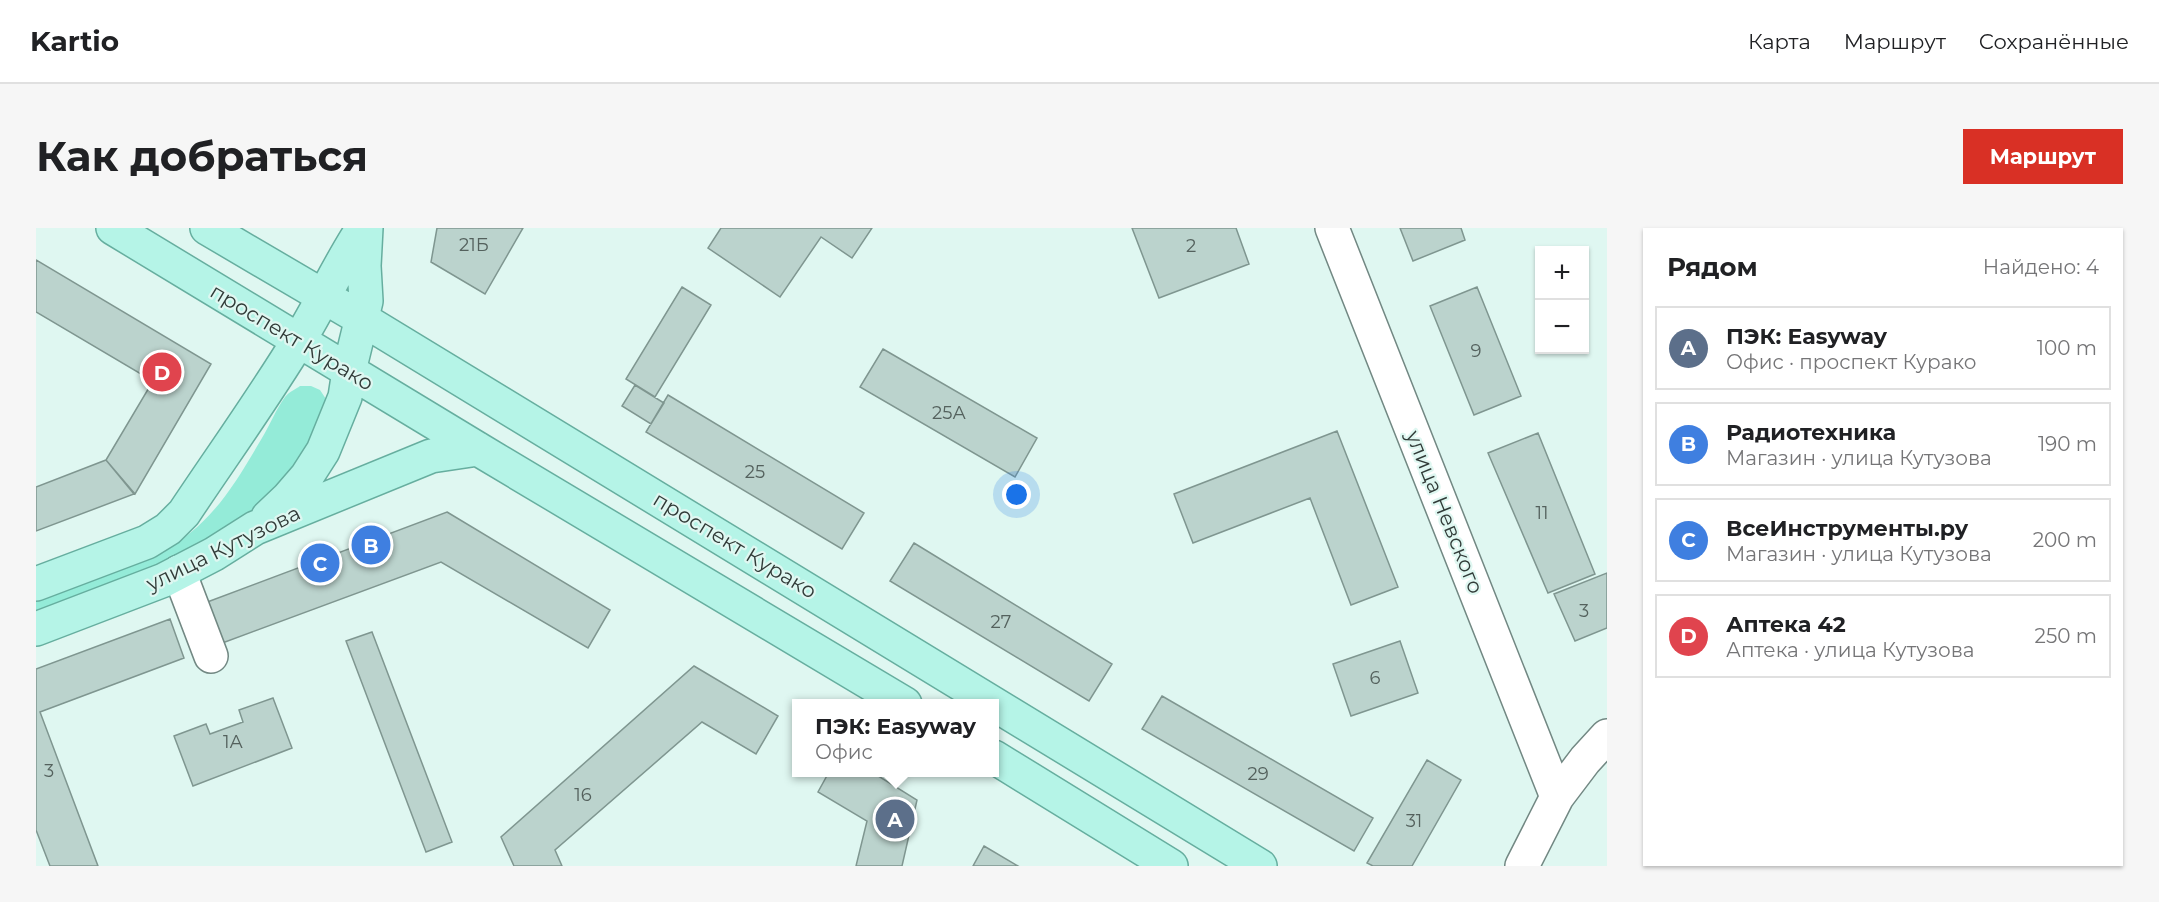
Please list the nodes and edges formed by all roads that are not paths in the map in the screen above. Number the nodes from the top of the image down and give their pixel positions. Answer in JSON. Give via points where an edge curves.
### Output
{"nodes":[{"id":1,"x":113,"y":228,"type":"edge"},
{"id":2,"x":207,"y":228,"type":"edge"},
{"id":3,"x":365,"y":228,"type":"edge"},
{"id":4,"x":1332,"y":228,"type":"edge"},
{"id":5,"x":324,"y":297,"type":"junction"},
{"id":6,"x":362,"y":319,"type":"junction"},
{"id":7,"x":298,"y":341,"type":"junction"},
{"id":8,"x":349,"y":371,"type":"junction"},
{"id":9,"x":478,"y":449,"type":"junction"},
{"id":10,"x":255,"y":528,"type":"junction"},
{"id":11,"x":179,"y":572,"type":"junction"},
{"id":12,"x":36,"y":584,"type":"edge"},
{"id":13,"x":36,"y":629,"type":"edge"},
{"id":14,"x":211,"y":656,"type":"dead end"},
{"id":15,"x":897,"y":699,"type":"edge"},
{"id":16,"x":986,"y":699,"type":"edge"},
{"id":17,"x":999,"y":707,"type":"edge"},
{"id":18,"x":1607,"y":736,"type":"edge"},
{"id":19,"x":999,"y":760,"type":"edge"},
{"id":20,"x":1557,"y":797,"type":"junction"},
{"id":21,"x":1171,"y":866,"type":"edge"},
{"id":22,"x":1260,"y":866,"type":"edge"},
{"id":23,"x":1522,"y":866,"type":"edge"}],
"edges":[{"from":1,"to":7,"type":"main road","name":"проспект Курако"},
{"from":2,"to":5,"type":"main road","name":"проспект Курако"},
{"from":3,"to":5,"type":"main road","name":"улица Кутузова","via":[[345,255]]},
{"from":3,"to":6,"type":"main road","via":[[366,302]]},
{"from":4,"to":20,"type":"street","name":"улица Невского"},
{"from":5,"to":6,"type":"main road","name":"проспект Курако"},
{"from":5,"to":7,"type":"main road","name":"улица Кутузова"},
{"from":6,"to":8,"type":"main road"},
{"from":6,"to":16,"type":"main road","name":"проспект Курако"},
{"from":7,"to":8,"type":"main road","name":"проспект Курако"},
{"from":7,"to":12,"type":"main road","name":"улица Кутузова","via":[[184,513],[168,529],[147,542]]},
{"from":8,"to":9,"type":"main road","name":"проспект Курако"},
{"from":8,"to":10,"type":"main road","via":[[345,397],[323,451],[288,498]]},
{"from":9,"to":10,"type":"main road","name":"улица Кутузова","via":[[431,456]]},
{"from":9,"to":15,"type":"main road","name":"проспект Курако"},
{"from":10,"to":11,"type":"main road","name":"улица Кутузова"},
{"from":11,"to":13,"type":"main road","name":"улица Кутузова"},
{"from":11,"to":14,"type":"street"},
{"from":17,"to":22,"type":"main road","name":"проспект Курако"},
{"from":18,"to":20,"type":"street"},
{"from":19,"to":21,"type":"main road"},
{"from":20,"to":23,"type":"street"}]}
